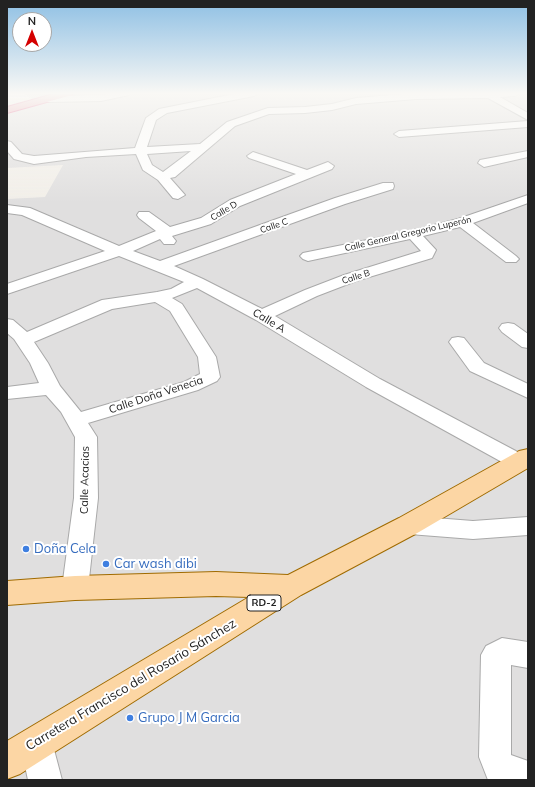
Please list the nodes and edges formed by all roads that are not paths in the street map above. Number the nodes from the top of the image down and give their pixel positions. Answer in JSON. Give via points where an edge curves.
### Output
{"nodes":[{"id":1,"x":146,"y":130,"type":"edge"},
{"id":2,"x":224,"y":130,"type":"edge"},
{"id":3,"x":454,"y":130,"type":"edge"},
{"id":4,"x":399,"y":134,"type":"dead end"},
{"id":5,"x":7,"y":144,"type":"edge"},
{"id":6,"x":202,"y":147,"type":"junction"},
{"id":7,"x":140,"y":150,"type":"junction"},
{"id":8,"x":528,"y":154,"type":"edge"},
{"id":9,"x":253,"y":156,"type":"dead end"},
{"id":10,"x":484,"y":163,"type":"dead end"},
{"id":11,"x":328,"y":166,"type":"dead end"},
{"id":12,"x":307,"y":174,"type":"junction"},
{"id":13,"x":162,"y":177,"type":"junction"},
{"id":14,"x":388,"y":186,"type":"dead end"},
{"id":15,"x":178,"y":195,"type":"dead end"},
{"id":16,"x":528,"y":198,"type":"edge"},
{"id":17,"x":7,"y":209,"type":"edge"},
{"id":18,"x":144,"y":215,"type":"dead end"},
{"id":19,"x":463,"y":222,"type":"junction"},
{"id":20,"x":413,"y":234,"type":"junction"},
{"id":21,"x":168,"y":238,"type":"junction"},
{"id":22,"x":119,"y":251,"type":"junction"},
{"id":23,"x":308,"y":256,"type":"dead end"},
{"id":24,"x":511,"y":259,"type":"dead end"},
{"id":25,"x":160,"y":266,"type":"junction"},
{"id":26,"x":197,"y":282,"type":"junction"},
{"id":27,"x":7,"y":289,"type":"edge"},
{"id":28,"x":158,"y":297,"type":"junction"},
{"id":29,"x":262,"y":316,"type":"junction"},
{"id":30,"x":7,"y":324,"type":"edge"},
{"id":31,"x":508,"y":328,"type":"dead end"},
{"id":32,"x":23,"y":340,"type":"junction"},
{"id":33,"x":458,"y":342,"type":"dead end"},
{"id":34,"x":528,"y":343,"type":"edge"},
{"id":35,"x":51,"y":388,"type":"junction"},
{"id":36,"x":528,"y":392,"type":"edge"},
{"id":37,"x":7,"y":394,"type":"edge"},
{"id":38,"x":76,"y":420,"type":"junction"},
{"id":39,"x":523,"y":460,"type":"edge"},
{"id":40,"x":409,"y":525,"type":"junction"},
{"id":41,"x":528,"y":526,"type":"edge"},
{"id":42,"x":291,"y":587,"type":"junction"},
{"id":43,"x":75,"y":588,"type":"junction"},
{"id":44,"x":7,"y":593,"type":"edge"},
{"id":45,"x":528,"y":655,"type":"edge"},
{"id":46,"x":36,"y":742,"type":"junction"},
{"id":47,"x":7,"y":761,"type":"edge"},
{"id":48,"x":528,"y":778,"type":"edge"},
{"id":49,"x":45,"y":780,"type":"edge"}],
"edges":[{"from":1,"to":7,"type":"street"},
{"from":2,"to":6,"type":"street"},
{"from":3,"to":4,"type":"street"},
{"from":5,"to":7,"type":"street","via":[[18,157],[30,160]]},
{"from":6,"to":7,"type":"street"},
{"from":6,"to":13,"type":"street","via":[[171,174]]},
{"from":7,"to":13,"type":"street","via":[[147,168]]},
{"from":8,"to":10,"type":"street"},
{"from":9,"to":12,"type":"street"},
{"from":11,"to":12,"type":"street","name":"Calle D"},
{"from":12,"to":21,"type":"street","name":"Calle D","via":[[235,203],[206,221]]},
{"from":13,"to":15,"type":"street"},
{"from":14,"to":25,"type":"street","name":"Calle C"},
{"from":16,"to":19,"type":"street","name":"Calle General Gregorio Luperón"},
{"from":17,"to":22,"type":"street","name":"Calle A","via":[[25,211]]},
{"from":18,"to":21,"type":"street","via":[[163,228]]},
{"from":19,"to":20,"type":"street","name":"Calle General Gregorio Luperón"},
{"from":19,"to":24,"type":"street"},
{"from":20,"to":23,"type":"street","name":"Calle General Gregorio Luperón"},
{"from":20,"to":29,"type":"street","name":"Calle B","via":[[429,250],[427,255],[311,293]]},
{"from":21,"to":22,"type":"street","name":"Calle D"},
{"from":22,"to":25,"type":"street","name":"Calle A"},
{"from":22,"to":27,"type":"street","name":"Calle D"},
{"from":25,"to":26,"type":"street","name":"Calle A"},
{"from":26,"to":28,"type":"street","via":[[177,292]]},
{"from":26,"to":29,"type":"street","name":"Calle A"},
{"from":28,"to":32,"type":"street","via":[[108,304]]},
{"from":28,"to":38,"type":"street","name":"Calle Doña Venecia","via":[[176,308],[207,356],[210,377],[190,386]]},
{"from":29,"to":39,"type":"street","name":"Calle A","via":[[373,383]]},
{"from":30,"to":32,"type":"street","name":"Calle Acacias"},
{"from":31,"to":34,"type":"street"},
{"from":32,"to":35,"type":"street","name":"Calle Acacias","via":[[39,363]]},
{"from":33,"to":36,"type":"street","via":[[478,367]]},
{"from":35,"to":37,"type":"street"},
{"from":35,"to":38,"type":"street","name":"Calle Acacias"},
{"from":38,"to":43,"type":"street","name":"Calle Acacias","via":[[86,437],[86,498]]},
{"from":39,"to":40,"type":"main road","name":"Carretera Francisco del Rosario Sánchez","number":"RD-2"},
{"from":40,"to":41,"type":"street","via":[[473,530]]},
{"from":40,"to":42,"type":"main road","name":"Carretera Francisco del Rosario Sánchez","number":"RD-2"},
{"from":42,"to":43,"type":"main road","via":[[216,584]]},
{"from":42,"to":46,"type":"main road","name":"Carretera Francisco del Rosario Sánchez","number":"RD-2"},
{"from":43,"to":44,"type":"main road"},
{"from":45,"to":48,"type":"street","via":[[502,651],[496,655],[495,757],[500,768]]},
{"from":46,"to":47,"type":"main road","name":"Carretera Francisco del Rosario Sánchez","number":"RD-2"},
{"from":46,"to":49,"type":"street"}]}
